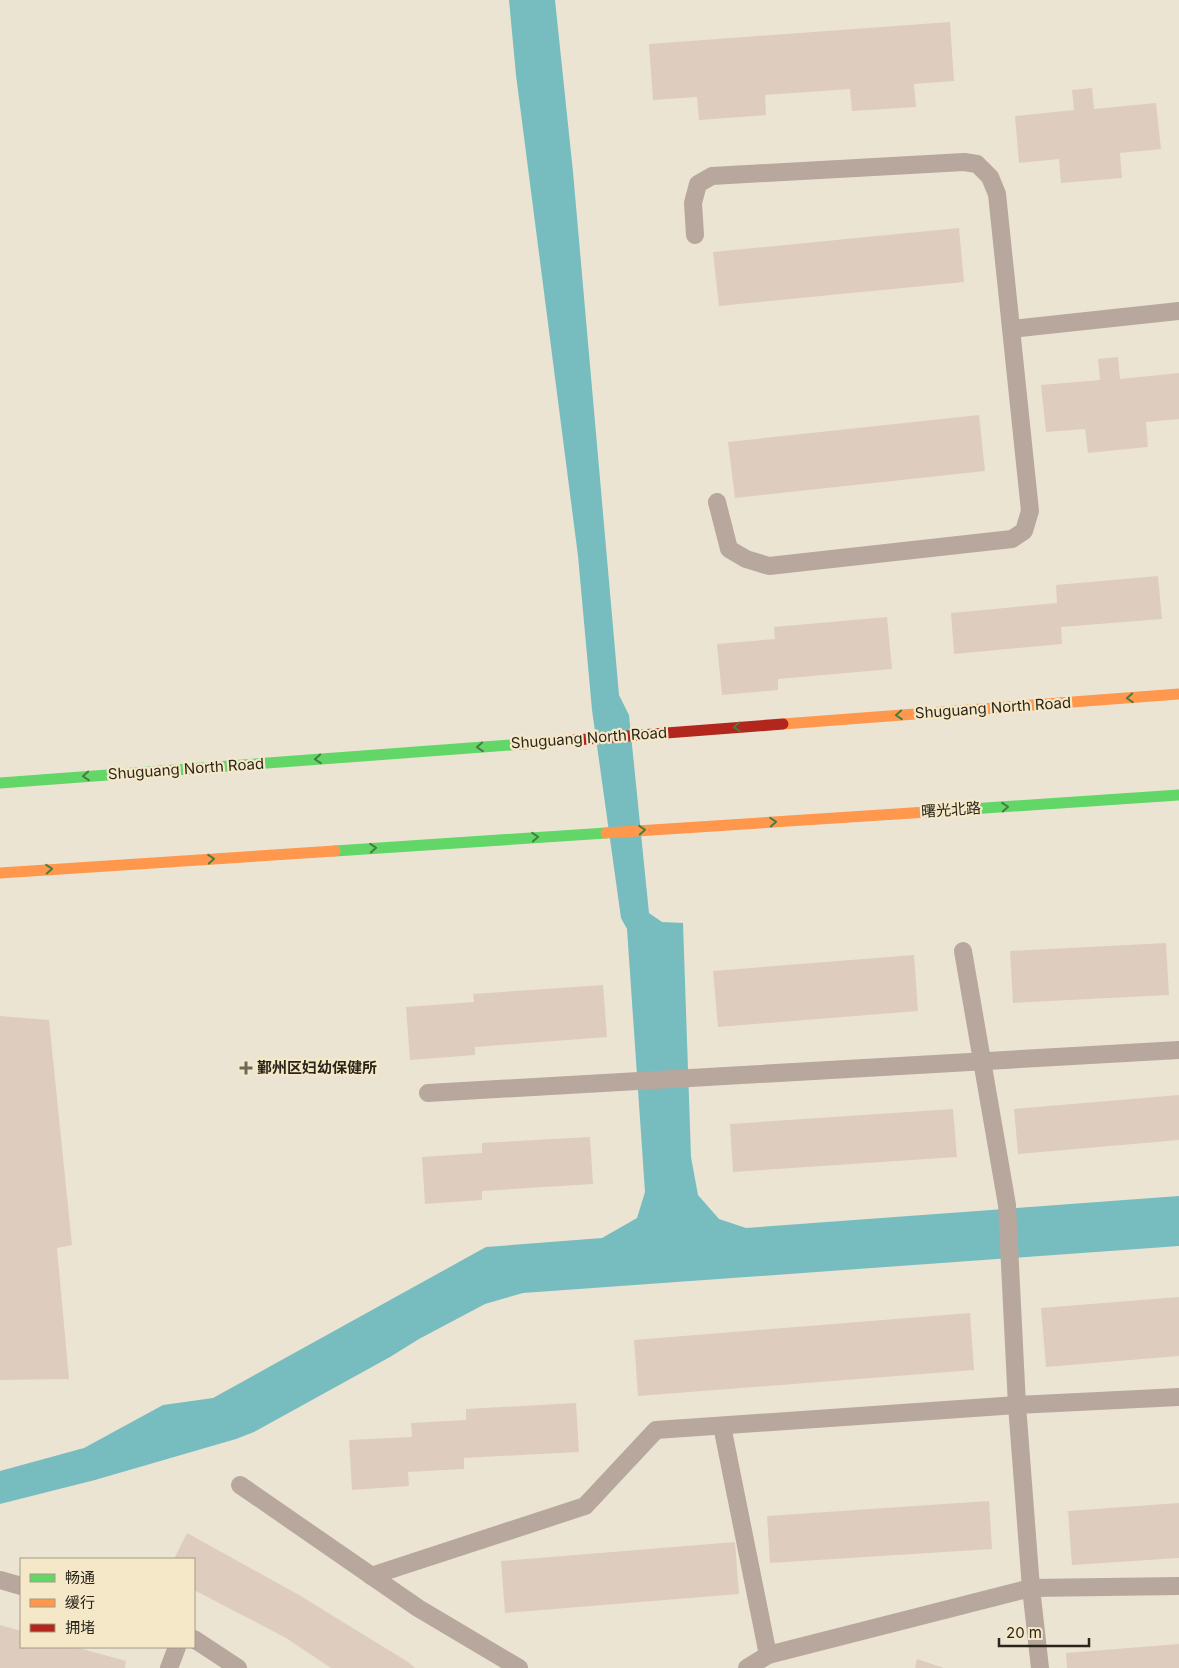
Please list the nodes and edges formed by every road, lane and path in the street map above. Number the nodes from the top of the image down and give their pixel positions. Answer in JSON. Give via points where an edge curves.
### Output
{"nodes":[{"id":1,"x":696,"y":235,"type":"dead end"},
{"id":2,"x":1179,"y":311,"type":"edge"},
{"id":3,"x":1011,"y":329,"type":"junction"},
{"id":4,"x":717,"y":502,"type":"dead end"},
{"id":5,"x":1179,"y":694,"type":"edge"},
{"id":6,"x":0,"y":783,"type":"edge"},
{"id":7,"x":1179,"y":795,"type":"edge"},
{"id":8,"x":0,"y":872,"type":"edge"},
{"id":9,"x":963,"y":951,"type":"dead end"},
{"id":10,"x":1179,"y":1050,"type":"edge"},
{"id":11,"x":982,"y":1061,"type":"junction"},
{"id":12,"x":428,"y":1093,"type":"dead end"},
{"id":13,"x":1179,"y":1397,"type":"edge"},
{"id":14,"x":1017,"y":1405,"type":"junction"},
{"id":15,"x":722,"y":1426,"type":"junction"},
{"id":16,"x":240,"y":1486,"type":"dead end"},
{"id":17,"x":371,"y":1576,"type":"junction"},
{"id":18,"x":0,"y":1580,"type":"edge"},
{"id":19,"x":20,"y":1586,"type":"edge"},
{"id":20,"x":1179,"y":1586,"type":"edge"},
{"id":21,"x":1031,"y":1588,"type":"junction"},
{"id":22,"x":195,"y":1640,"type":"edge"},
{"id":23,"x":177,"y":1648,"type":"edge"},
{"id":24,"x":768,"y":1655,"type":"junction"},
{"id":25,"x":169,"y":1668,"type":"edge"},
{"id":26,"x":238,"y":1668,"type":"edge"},
{"id":27,"x":519,"y":1668,"type":"edge"},
{"id":28,"x":747,"y":1668,"type":"edge"},
{"id":29,"x":1040,"y":1668,"type":"edge"}],
"edges":[{"from":1,"to":3,"type":"lane","via":[[694,202],[698,184],[712,176],[964,162],[978,164],[990,177],[997,194]]},
{"from":2,"to":3,"type":"lane"},
{"from":3,"to":4,"type":"lane","via":[[1030,511],[1024,531],[1012,539],[769,566],[746,559],[729,549]]},
{"from":5,"to":6,"type":"main road","name":"Shuguang North Road","one_way":true},
{"from":8,"to":7,"type":"main road","name":"曙光北路","one_way":true},
{"from":9,"to":11,"type":"lane"},
{"from":10,"to":11,"type":"lane"},
{"from":11,"to":12,"type":"lane"},
{"from":11,"to":14,"type":"lane","via":[[1007,1205]]},
{"from":13,"to":14,"type":"lane"},
{"from":14,"to":15,"type":"lane"},
{"from":14,"to":21,"type":"lane"},
{"from":15,"to":17,"type":"lane","via":[[656,1430],[585,1506]]},
{"from":15,"to":24,"type":"lane"},
{"from":16,"to":17,"type":"lane"},
{"from":17,"to":27,"type":"lane"},
{"from":18,"to":19,"type":"lane"},
{"from":20,"to":21,"type":"lane"},
{"from":21,"to":24,"type":"lane"},
{"from":21,"to":29,"type":"lane"},
{"from":22,"to":26,"type":"lane"},
{"from":23,"to":25,"type":"lane"},
{"from":24,"to":28,"type":"lane"}]}
